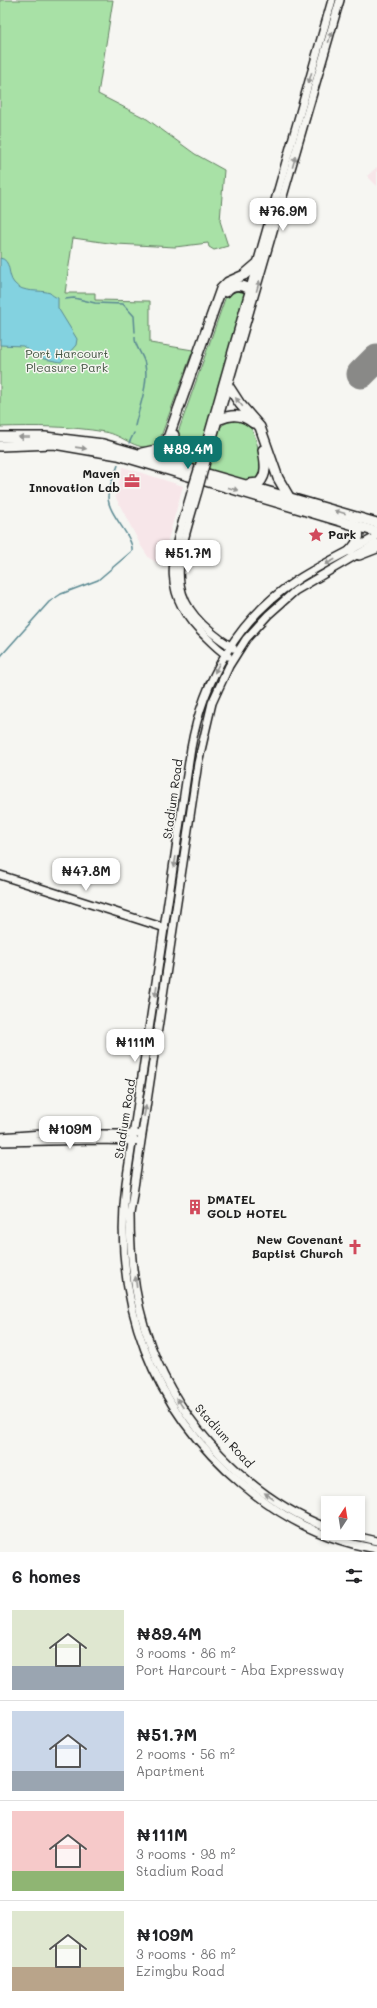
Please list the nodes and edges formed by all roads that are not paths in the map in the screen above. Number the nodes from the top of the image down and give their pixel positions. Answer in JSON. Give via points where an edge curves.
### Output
{"nodes":[{"id":1,"x":332,"y":0,"type":"edge"},
{"id":2,"x":340,"y":0,"type":"edge"},
{"id":3,"x":258,"y":263,"type":"junction"},
{"id":4,"x":250,"y":289,"type":"junction"},
{"id":5,"x":229,"y":387,"type":"junction"},
{"id":6,"x":220,"y":419,"type":"junction"},
{"id":7,"x":0,"y":437,"type":"edge"},
{"id":8,"x":0,"y":446,"type":"edge"},
{"id":9,"x":137,"y":454,"type":"junction"},
{"id":10,"x":204,"y":457,"type":"junction"},
{"id":11,"x":188,"y":468,"type":"junction"},
{"id":12,"x":246,"y":484,"type":"junction"},
{"id":13,"x":195,"y":490,"type":"junction"},
{"id":14,"x":289,"y":497,"type":"junction"},
{"id":15,"x":377,"y":523,"type":"edge"},
{"id":16,"x":353,"y":524,"type":"junction"},
{"id":17,"x":377,"y":532,"type":"edge"},
{"id":18,"x":377,"y":536,"type":"edge"},
{"id":19,"x":377,"y":543,"type":"edge"},
{"id":20,"x":377,"y":548,"type":"edge"},
{"id":21,"x":354,"y":553,"type":"junction"},
{"id":22,"x":230,"y":646,"type":"junction"},
{"id":23,"x":238,"y":651,"type":"junction"},
{"id":24,"x":225,"y":654,"type":"junction"},
{"id":25,"x":233,"y":659,"type":"junction"},
{"id":26,"x":0,"y":875,"type":"edge"},
{"id":27,"x":165,"y":928,"type":"junction"},
{"id":28,"x":0,"y":1137,"type":"edge"},
{"id":29,"x":133,"y":1137,"type":"junction"},
{"id":30,"x":141,"y":1138,"type":"junction"},
{"id":31,"x":0,"y":1142,"type":"edge"},
{"id":32,"x":290,"y":1510,"type":"junction"},
{"id":33,"x":286,"y":1516,"type":"junction"},
{"id":34,"x":321,"y":1525,"type":"edge"},
{"id":35,"x":365,"y":1539,"type":"edge"},
{"id":36,"x":377,"y":1542,"type":"edge"},
{"id":37,"x":377,"y":1549,"type":"edge"}],
"edges":[{"from":1,"to":3,"type":"main road","one_way":true},
{"from":5,"to":2,"type":"main road","one_way":true},
{"from":3,"to":4,"type":"main road"},
{"from":3,"to":9,"type":"highway","via":[[244,275],[228,282],[222,289],[164,446],[154,452]]},
{"from":4,"to":10,"type":"main road"},
{"from":4,"to":11,"type":"highway","via":[[235,286],[226,292],[173,437],[173,457]]},
{"from":5,"to":6,"type":"main road"},
{"from":14,"to":5,"type":"highway","one_way":true,"via":[[278,478],[260,427]]},
{"from":6,"to":10,"type":"main road"},
{"from":6,"to":12,"type":"highway","via":[[244,416],[253,423],[260,437],[265,473],[259,483]]},
{"from":9,"to":7,"type":"highway","one_way":true,"via":[[103,444],[67,438]]},
{"from":8,"to":16,"type":"highway","one_way":true,"via":[[54,444],[105,452]]},
{"from":9,"to":11,"type":"highway"},
{"from":10,"to":13,"type":"main road","bridge":true},
{"from":11,"to":12,"type":"highway"},
{"from":12,"to":14,"type":"highway"},
{"from":13,"to":22,"type":"main road","via":[[181,552],[181,588],[186,603],[198,621]]},
{"from":13,"to":24,"type":"main road","via":[[174,556],[174,588],[185,614]]},
{"from":15,"to":14,"type":"highway","one_way":true},
{"from":16,"to":17,"type":"highway"},
{"from":16,"to":21,"type":"highway","via":[[358,530],[359,538]]},
{"from":18,"to":21,"type":"main road","name":"Stadium Road"},
{"from":19,"to":21,"type":"main road","name":"Stadium Road"},
{"from":20,"to":21,"type":"highway"},
{"from":21,"to":22,"type":"main road","name":"Stadium Road","one_way":true,"via":[[290,585],[258,613]]},
{"from":21,"to":23,"type":"main road","name":"Stadium Road","via":[[295,591],[268,615]]},
{"from":22,"to":23,"type":"main road"},
{"from":22,"to":24,"type":"main road","name":"Stadium Road"},
{"from":23,"to":25,"type":"main road","name":"Stadium Road"},
{"from":24,"to":25,"type":"main road"},
{"from":24,"to":27,"type":"main road","name":"Stadium Road","one_way":true,"via":[[204,698],[195,729]]},
{"from":30,"to":25,"type":"main road","name":"Stadium Road","one_way":true,"via":[[202,744],[212,704]]},
{"from":26,"to":27,"type":"main road"},
{"from":27,"to":29,"type":"main road","name":"Stadium Road","one_way":true},
{"from":28,"to":29,"type":"main road","via":[[42,1134]]},
{"from":29,"to":30,"type":"main road"},
{"from":29,"to":31,"type":"main road"},
{"from":29,"to":33,"type":"main road","name":"Stadium Road","via":[[122,1234],[132,1312],[152,1369],[184,1424],[209,1453],[265,1503]]},
{"from":32,"to":30,"type":"main road","name":"Stadium Road","one_way":true,"via":[[242,1474],[201,1431],[171,1388],[150,1345],[138,1296],[130,1232],[132,1196]]},
{"from":32,"to":33,"type":"main road"},
{"from":32,"to":34,"type":"main road","name":"Stadium Road"},
{"from":33,"to":37,"type":"main road","name":"Stadium Road","via":[[318,1533]]},
{"from":35,"to":36,"type":"main road"}]}
